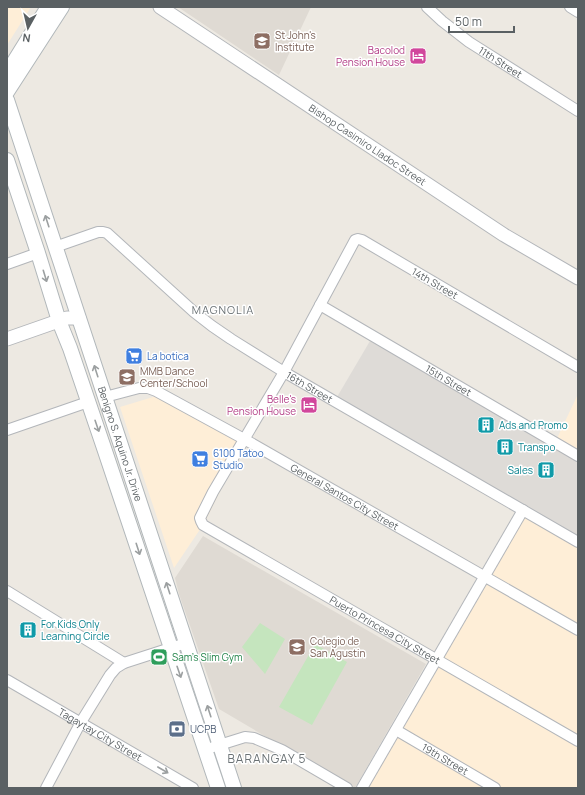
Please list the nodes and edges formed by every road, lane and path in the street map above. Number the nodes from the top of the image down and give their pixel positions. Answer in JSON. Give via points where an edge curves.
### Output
{"nodes":[{"id":1,"x":48,"y":7,"type":"edge"},
{"id":2,"x":62,"y":7,"type":"edge"},
{"id":3,"x":160,"y":7,"type":"edge"},
{"id":4,"x":427,"y":7,"type":"edge"},
{"id":5,"x":570,"y":7,"type":"edge"},
{"id":6,"x":578,"y":12,"type":"edge"},
{"id":7,"x":7,"y":73,"type":"edge"},
{"id":8,"x":7,"y":92,"type":"edge"},
{"id":9,"x":7,"y":100,"type":"edge"},
{"id":10,"x":578,"y":111,"type":"edge"},
{"id":11,"x":7,"y":160,"type":"edge"},
{"id":12,"x":55,"y":247,"type":"junction"},
{"id":13,"x":38,"y":253,"type":"junction"},
{"id":14,"x":7,"y":264,"type":"edge"},
{"id":15,"x":578,"y":278,"type":"edge"},
{"id":16,"x":320,"y":305,"type":"junction"},
{"id":17,"x":79,"y":318,"type":"junction"},
{"id":18,"x":59,"y":321,"type":"junction"},
{"id":19,"x":7,"y":339,"type":"edge"},
{"id":20,"x":578,"y":368,"type":"edge"},
{"id":21,"x":284,"y":372,"type":"junction"},
{"id":22,"x":105,"y":397,"type":"junction"},
{"id":23,"x":88,"y":402,"type":"junction"},
{"id":24,"x":7,"y":430,"type":"edge"},
{"id":25,"x":244,"y":439,"type":"junction"},
{"id":26,"x":121,"y":446,"type":"junction"},
{"id":27,"x":105,"y":451,"type":"junction"},
{"id":28,"x":578,"y":456,"type":"edge"},
{"id":29,"x":523,"y":510,"type":"junction"},
{"id":30,"x":578,"y":542,"type":"edge"},
{"id":31,"x":160,"y":563,"type":"junction"},
{"id":32,"x":144,"y":568,"type":"junction"},
{"id":33,"x":484,"y":576,"type":"junction"},
{"id":34,"x":7,"y":591,"type":"edge"},
{"id":35,"x":578,"y":630,"type":"edge"},
{"id":36,"x":186,"y":643,"type":"junction"},
{"id":37,"x":171,"y":648,"type":"junction"},
{"id":38,"x":436,"y":660,"type":"junction"},
{"id":39,"x":124,"y":663,"type":"junction"},
{"id":40,"x":7,"y":680,"type":"edge"},
{"id":41,"x":81,"y":722,"type":"junction"},
{"id":42,"x":396,"y":730,"type":"junction"},
{"id":43,"x":578,"y":741,"type":"edge"},
{"id":44,"x":220,"y":745,"type":"junction"},
{"id":45,"x":205,"y":750,"type":"junction"},
{"id":46,"x":46,"y":788,"type":"edge"},
{"id":47,"x":193,"y":788,"type":"edge"},
{"id":48,"x":218,"y":788,"type":"edge"},
{"id":49,"x":234,"y":788,"type":"edge"},
{"id":50,"x":347,"y":788,"type":"edge"},
{"id":51,"x":362,"y":788,"type":"edge"},
{"id":52,"x":496,"y":788,"type":"edge"}],
"edges":[{"from":1,"to":7,"type":"main road"},
{"from":2,"to":8,"type":"main road"},
{"from":3,"to":15,"type":"street","name":"Bishop Casimiro Lladoc Street","via":[[504,235]]},
{"from":4,"to":10,"type":"street","name":"11th Street","via":[[469,42]]},
{"from":5,"to":6,"type":"street"},
{"from":12,"to":9,"type":"main road","name":"Benigno S. Aquino Jr. Drive","one_way":true},
{"from":11,"to":13,"type":"main road","name":"Benigno S. Aquino Jr. Drive"},
{"from":12,"to":17,"type":"main road","name":"Benigno S. Aquino Jr. Drive"},
{"from":12,"to":21,"type":"street","name":"16th Street","via":[[98,232],[107,233],[194,312]]},
{"from":13,"to":14,"type":"street"},
{"from":13,"to":18,"type":"main road","name":"Benigno S. Aquino Jr. Drive","one_way":true},
{"from":16,"to":20,"type":"street","name":"14th Street","via":[[355,240],[358,239]]},
{"from":16,"to":21,"type":"street"},
{"from":16,"to":28,"type":"street","name":"15th Street"},
{"from":17,"to":18,"type":"street"},
{"from":22,"to":17,"type":"main road","name":"Benigno S. Aquino Jr. Drive","one_way":true},
{"from":18,"to":19,"type":"street"},
{"from":18,"to":23,"type":"main road","name":"Benigno S. Aquino Jr. Drive"},
{"from":21,"to":25,"type":"street"},
{"from":21,"to":29,"type":"street","name":"16th Street"},
{"from":22,"to":25,"type":"street","name":"General Santos City Street","via":[[148,388]]},
{"from":22,"to":26,"type":"main road","name":"Benigno S. Aquino Jr. Drive"},
{"from":23,"to":24,"type":"street"},
{"from":23,"to":27,"type":"main road","name":"Benigno S. Aquino Jr. Drive","one_way":true},
{"from":25,"to":33,"type":"street","name":"General Santos City Street"},
{"from":25,"to":38,"type":"street","name":"Puerto Princesa City Street","via":[[202,514],[200,521],[203,525]]},
{"from":26,"to":27,"type":"main road"},
{"from":26,"to":31,"type":"main road","name":"Benigno S. Aquino Jr. Drive"},
{"from":27,"to":32,"type":"main road","name":"Benigno S. Aquino Jr. Drive","one_way":true},
{"from":29,"to":30,"type":"street","name":"16th Street"},
{"from":29,"to":33,"type":"street"},
{"from":31,"to":32,"type":"main road"},
{"from":36,"to":31,"type":"main road","name":"Benigno S. Aquino Jr. Drive","one_way":true},
{"from":32,"to":37,"type":"main road","name":"Benigno S. Aquino Jr. Drive"},
{"from":33,"to":35,"type":"street","name":"General Santos City Street"},
{"from":33,"to":38,"type":"street"},
{"from":34,"to":39,"type":"street"},
{"from":36,"to":37,"type":"street"},
{"from":44,"to":36,"type":"main road","name":"Benigno S. Aquino Jr. Drive","one_way":true},
{"from":37,"to":39,"type":"street"},
{"from":37,"to":45,"type":"main road","name":"Benigno S. Aquino Jr. Drive","one_way":true},
{"from":38,"to":42,"type":"street"},
{"from":38,"to":43,"type":"street","name":"Puerto Princesa City Street"},
{"from":39,"to":41,"type":"street","via":[[110,675]]},
{"from":40,"to":41,"type":"street","name":"Tagaytay City Street"},
{"from":41,"to":46,"type":"street"},
{"from":41,"to":47,"type":"street","name":"Tagaytay City Street","one_way":true},
{"from":42,"to":51,"type":"street"},
{"from":42,"to":52,"type":"street","name":"19th Street"},
{"from":44,"to":45,"type":"street"},
{"from":44,"to":49,"type":"main road","name":"Benigno S. Aquino Jr. Drive"},
{"from":44,"to":50,"type":"street","via":[[245,737],[254,738],[282,750]]},
{"from":45,"to":48,"type":"main road","name":"Benigno S. Aquino Jr. Drive"}]}
